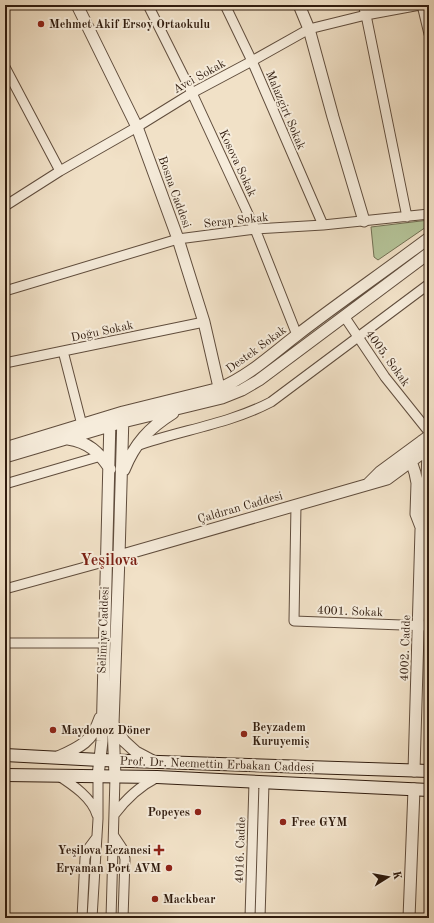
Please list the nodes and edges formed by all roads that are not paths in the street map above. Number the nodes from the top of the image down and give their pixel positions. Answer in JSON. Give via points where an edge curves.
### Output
{"nodes":[{"id":1,"x":76,"y":5,"type":"edge"},
{"id":2,"x":148,"y":5,"type":"edge"},
{"id":3,"x":225,"y":5,"type":"edge"},
{"id":4,"x":299,"y":5,"type":"edge"},
{"id":5,"x":363,"y":5,"type":"edge"},
{"id":6,"x":421,"y":5,"type":"edge"},
{"id":7,"x":366,"y":15,"type":"junction"},
{"id":8,"x":309,"y":29,"type":"junction"},
{"id":9,"x":429,"y":34,"type":"edge"},
{"id":10,"x":252,"y":61,"type":"junction"},
{"id":11,"x":5,"y":67,"type":"edge"},
{"id":12,"x":192,"y":92,"type":"junction"},
{"id":13,"x":137,"y":127,"type":"junction"},
{"id":14,"x":60,"y":171,"type":"junction"},
{"id":15,"x":5,"y":206,"type":"edge"},
{"id":16,"x":429,"y":214,"type":"edge"},
{"id":17,"x":407,"y":217,"type":"junction"},
{"id":18,"x":364,"y":221,"type":"junction"},
{"id":19,"x":323,"y":225,"type":"junction"},
{"id":20,"x":255,"y":229,"type":"junction"},
{"id":21,"x":429,"y":238,"type":"edge"},
{"id":22,"x":178,"y":239,"type":"junction"},
{"id":23,"x":429,"y":253,"type":"edge"},
{"id":24,"x":429,"y":284,"type":"edge"},
{"id":25,"x":5,"y":292,"type":"edge"},
{"id":26,"x":344,"y":316,"type":"junction"},
{"id":27,"x":204,"y":322,"type":"junction"},
{"id":28,"x":297,"y":335,"type":"junction"},
{"id":29,"x":358,"y":337,"type":"junction"},
{"id":30,"x":63,"y":352,"type":"junction"},
{"id":31,"x":5,"y":363,"type":"edge"},
{"id":32,"x":221,"y":393,"type":"junction"},
{"id":33,"x":181,"y":408,"type":"junction"},
{"id":34,"x":123,"y":417,"type":"junction"},
{"id":35,"x":110,"y":421,"type":"junction"},
{"id":36,"x":82,"y":425,"type":"junction"},
{"id":37,"x":67,"y":439,"type":"junction"},
{"id":38,"x":427,"y":441,"type":"edge"},
{"id":39,"x":136,"y":446,"type":"junction"},
{"id":40,"x":5,"y":448,"type":"edge"},
{"id":41,"x":101,"y":456,"type":"junction"},
{"id":42,"x":5,"y":457,"type":"edge"},
{"id":43,"x":408,"y":457,"type":"junction"},
{"id":44,"x":110,"y":469,"type":"junction"},
{"id":45,"x":122,"y":474,"type":"junction"},
{"id":46,"x":5,"y":484,"type":"edge"},
{"id":47,"x":296,"y":504,"type":"junction"},
{"id":48,"x":421,"y":527,"type":"junction"},
{"id":49,"x":120,"y":556,"type":"junction"},
{"id":50,"x":107,"y":561,"type":"junction"},
{"id":51,"x":5,"y":590,"type":"edge"},
{"id":52,"x":424,"y":626,"type":"edge"},
{"id":53,"x":5,"y":643,"type":"edge"},
{"id":54,"x":105,"y":643,"type":"junction"},
{"id":55,"x":103,"y":712,"type":"junction"},
{"id":56,"x":113,"y":724,"type":"junction"},
{"id":57,"x":5,"y":755,"type":"edge"},
{"id":58,"x":58,"y":757,"type":"junction"},
{"id":59,"x":100,"y":760,"type":"junction"},
{"id":60,"x":114,"y":760,"type":"junction"},
{"id":61,"x":153,"y":762,"type":"junction"},
{"id":62,"x":414,"y":771,"type":"junction"},
{"id":63,"x":429,"y":771,"type":"edge"},
{"id":64,"x":5,"y":775,"type":"edge"},
{"id":65,"x":59,"y":776,"type":"junction"},
{"id":66,"x":98,"y":776,"type":"junction"},
{"id":67,"x":115,"y":777,"type":"junction"},
{"id":68,"x":157,"y":777,"type":"junction"},
{"id":69,"x":259,"y":782,"type":"junction"},
{"id":70,"x":414,"y":789,"type":"junction"},
{"id":71,"x":429,"y":790,"type":"edge"},
{"id":72,"x":114,"y":815,"type":"junction"},
{"id":73,"x":98,"y":819,"type":"junction"},
{"id":74,"x":114,"y":836,"type":"junction"},
{"id":75,"x":97,"y":837,"type":"junction"},
{"id":76,"x":82,"y":918,"type":"edge"},
{"id":77,"x":92,"y":918,"type":"edge"},
{"id":78,"x":112,"y":918,"type":"edge"},
{"id":79,"x":123,"y":918,"type":"edge"},
{"id":80,"x":250,"y":918,"type":"edge"},
{"id":81,"x":260,"y":918,"type":"edge"},
{"id":82,"x":408,"y":918,"type":"edge"}],
"edges":[{"from":1,"to":13,"type":"street","name":"Bosna Caddesi"},
{"from":2,"to":12,"type":"street","name":"Kosova Sokak"},
{"from":3,"to":10,"type":"street","name":"Malazgirt Sokak"},
{"from":4,"to":8,"type":"street"},
{"from":5,"to":7,"type":"street"},
{"from":6,"to":7,"type":"street","name":"Avci Sokak"},
{"from":6,"to":9,"type":"street"},
{"from":7,"to":8,"type":"street","name":"Avci Sokak"},
{"from":7,"to":17,"type":"street"},
{"from":8,"to":10,"type":"street","name":"Avci Sokak"},
{"from":8,"to":18,"type":"street"},
{"from":10,"to":12,"type":"street","name":"Avci Sokak"},
{"from":10,"to":19,"type":"street","name":"Malazgirt Sokak"},
{"from":11,"to":14,"type":"street"},
{"from":12,"to":13,"type":"street","name":"Avci Sokak"},
{"from":12,"to":20,"type":"street","name":"Kosova Sokak"},
{"from":13,"to":14,"type":"street","name":"Avci Sokak"},
{"from":13,"to":22,"type":"street","name":"Bosna Caddesi"},
{"from":14,"to":15,"type":"street","name":"Avci Sokak"},
{"from":16,"to":17,"type":"street","name":"Serap Sokak"},
{"from":17,"to":18,"type":"street","name":"Serap Sokak"},
{"from":18,"to":19,"type":"street","name":"Serap Sokak"},
{"from":19,"to":20,"type":"street","name":"Serap Sokak"},
{"from":20,"to":22,"type":"street","name":"Serap Sokak"},
{"from":20,"to":28,"type":"street","name":"Kosova Sokak"},
{"from":21,"to":28,"type":"street","name":"Destek Sokak"},
{"from":22,"to":25,"type":"street","name":"Serap Sokak"},
{"from":22,"to":27,"type":"street","name":"Bosna Caddesi"},
{"from":23,"to":26,"type":"street","name":"Destek Sokak"},
{"from":24,"to":29,"type":"street"},
{"from":26,"to":29,"type":"street","name":"4005. Sokak"},
{"from":26,"to":32,"type":"street","name":"Destek Sokak","via":[[259,380],[242,390]]},
{"from":27,"to":30,"type":"street","name":"Doğu Sokak"},
{"from":27,"to":32,"type":"street","name":"Bosna Caddesi"},
{"from":28,"to":32,"type":"street","name":"Destek Sokak"},
{"from":29,"to":38,"type":"street","name":"4005. Sokak"},
{"from":29,"to":39,"type":"street","via":[[260,408]]},
{"from":30,"to":31,"type":"street","name":"Doğu Sokak"},
{"from":30,"to":36,"type":"street"},
{"from":32,"to":33,"type":"street","name":"Destek Sokak"},
{"from":32,"to":34,"type":"street","name":"Destek Sokak"},
{"from":33,"to":34,"type":"street","name":"Destek Sokak"},
{"from":33,"to":39,"type":"street","via":[[155,426]]},
{"from":34,"to":35,"type":"street","name":"Destek Sokak"},
{"from":34,"to":45,"type":"street","name":"Selimiye Caddesi"},
{"from":35,"to":36,"type":"street","name":"Destek Sokak"},
{"from":35,"to":37,"type":"street","name":"Destek Sokak"},
{"from":35,"to":44,"type":"street","name":"Selimiye Caddesi"},
{"from":36,"to":40,"type":"street","name":"Destek Sokak"},
{"from":37,"to":41,"type":"street","via":[[83,442]]},
{"from":37,"to":42,"type":"street","name":"Destek Sokak"},
{"from":38,"to":43,"type":"street"},
{"from":38,"to":48,"type":"street","name":"4002. Cadde","via":[[426,514]]},
{"from":39,"to":45,"type":"street"},
{"from":41,"to":44,"type":"street"},
{"from":41,"to":46,"type":"street"},
{"from":43,"to":47,"type":"street","name":"Çaldıran Caddesi","via":[[387,480]]},
{"from":43,"to":48,"type":"street","name":"4002. Cadde","via":[[417,483],[416,514]]},
{"from":44,"to":50,"type":"street","name":"Selimiye Caddesi"},
{"from":45,"to":49,"type":"street","name":"Selimiye Caddesi"},
{"from":47,"to":49,"type":"street","name":"Çaldıran Caddesi"},
{"from":47,"to":52,"type":"street","name":"4001. Sokak","via":[[294,621]]},
{"from":48,"to":52,"type":"street","name":"4002. Cadde"},
{"from":49,"to":56,"type":"street","name":"Selimiye Caddesi"},
{"from":50,"to":51,"type":"street"},
{"from":50,"to":54,"type":"street","name":"Selimiye Caddesi"},
{"from":52,"to":62,"type":"street","name":"4002. Cadde"},
{"from":53,"to":54,"type":"street"},
{"from":54,"to":55,"type":"street","name":"Selimiye Caddesi"},
{"from":55,"to":58,"type":"street","via":[[90,739],[80,747]]},
{"from":55,"to":59,"type":"street","name":"Selimiye Caddesi"},
{"from":56,"to":60,"type":"street","name":"Selimiye Caddesi"},
{"from":56,"to":61,"type":"street","via":[[124,741]]},
{"from":57,"to":58,"type":"main road","name":"Prof. Dr. Necmettin Erbakan Caddesi"},
{"from":58,"to":59,"type":"main road","name":"Prof. Dr. Necmettin Erbakan Caddesi"},
{"from":59,"to":60,"type":"main road","name":"Prof. Dr. Necmettin Erbakan Caddesi"},
{"from":59,"to":66,"type":"street","name":"Selimiye Caddesi"},
{"from":60,"to":61,"type":"main road","name":"Prof. Dr. Necmettin Erbakan Caddesi"},
{"from":60,"to":67,"type":"street","name":"Selimiye Caddesi"},
{"from":61,"to":62,"type":"main road","name":"Prof. Dr. Necmettin Erbakan Caddesi"},
{"from":62,"to":63,"type":"main road","name":"Prof. Dr. Necmettin Erbakan Caddesi"},
{"from":64,"to":65,"type":"main road","name":"Prof. Dr. Necmettin Erbakan Caddesi"},
{"from":65,"to":66,"type":"main road","name":"Prof. Dr. Necmettin Erbakan Caddesi"},
{"from":65,"to":73,"type":"street","via":[[90,802]]},
{"from":66,"to":67,"type":"main road","name":"Prof. Dr. Necmettin Erbakan Caddesi"},
{"from":66,"to":73,"type":"street"},
{"from":67,"to":68,"type":"main road","name":"Prof. Dr. Necmettin Erbakan Caddesi"},
{"from":67,"to":72,"type":"street"},
{"from":68,"to":69,"type":"main road","name":"Prof. Dr. Necmettin Erbakan Caddesi"},
{"from":68,"to":72,"type":"street","via":[[136,790]]},
{"from":69,"to":70,"type":"main road","name":"Prof. Dr. Necmettin Erbakan Caddesi"},
{"from":69,"to":80,"type":"street","name":"4016. Cadde"},
{"from":69,"to":81,"type":"street","name":"4016. Cadde"},
{"from":70,"to":71,"type":"main road","name":"Prof. Dr. Necmettin Erbakan Caddesi"},
{"from":70,"to":82,"type":"street"},
{"from":72,"to":74,"type":"street"},
{"from":73,"to":75,"type":"street"},
{"from":74,"to":78,"type":"street"},
{"from":74,"to":79,"type":"street","via":[[122,848],[125,860]]},
{"from":75,"to":76,"type":"street","via":[[84,858]]},
{"from":75,"to":77,"type":"street"}]}
